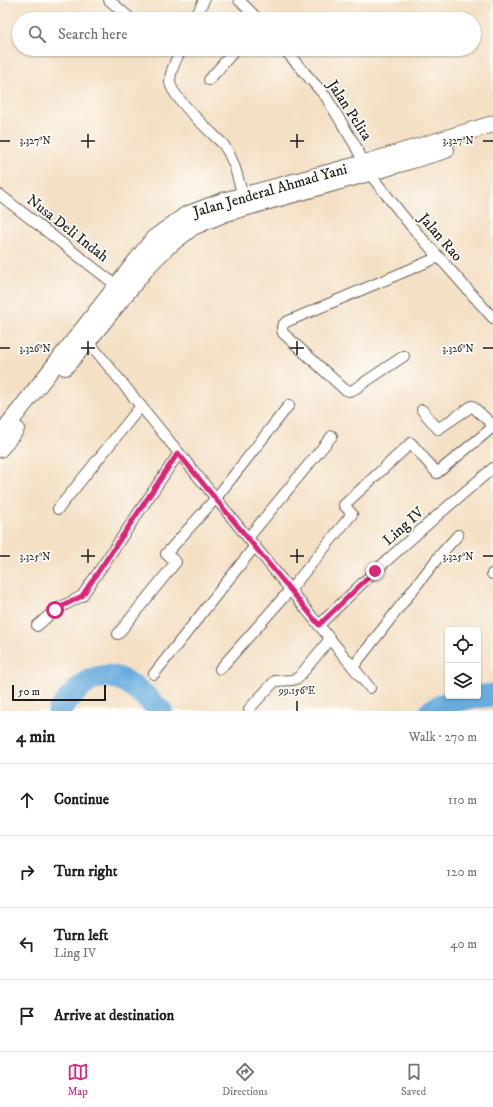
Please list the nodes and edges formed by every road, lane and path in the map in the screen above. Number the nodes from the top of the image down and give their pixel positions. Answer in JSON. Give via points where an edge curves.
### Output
{"nodes":[{"id":1,"x":109,"y":0,"type":"edge"},
{"id":2,"x":204,"y":0,"type":"edge"},
{"id":3,"x":239,"y":0,"type":"edge"},
{"id":4,"x":122,"y":12,"type":"edge"},
{"id":5,"x":198,"y":12,"type":"edge"},
{"id":6,"x":251,"y":12,"type":"edge"},
{"id":7,"x":178,"y":56,"type":"edge"},
{"id":8,"x":230,"y":56,"type":"edge"},
{"id":9,"x":290,"y":56,"type":"edge"},
{"id":10,"x":209,"y":80,"type":"dead end"},
{"id":11,"x":493,"y":124,"type":"edge"},
{"id":12,"x":493,"y":135,"type":"edge"},
{"id":13,"x":367,"y":168,"type":"junction"},
{"id":14,"x":0,"y":195,"type":"edge"},
{"id":15,"x":243,"y":196,"type":"junction"},
{"id":16,"x":439,"y":257,"type":"junction"},
{"id":17,"x":117,"y":286,"type":"junction"},
{"id":18,"x":493,"y":318,"type":"edge"},
{"id":19,"x":88,"y":341,"type":"junction"},
{"id":20,"x":404,"y":356,"type":"dead end"},
{"id":21,"x":66,"y":357,"type":"junction"},
{"id":22,"x":289,"y":405,"type":"dead end"},
{"id":23,"x":140,"y":406,"type":"junction"},
{"id":24,"x":422,"y":410,"type":"dead end"},
{"id":25,"x":493,"y":426,"type":"edge"},
{"id":26,"x":0,"y":435,"type":"edge"},
{"id":27,"x":332,"y":436,"type":"dead end"},
{"id":28,"x":0,"y":449,"type":"edge"},
{"id":29,"x":178,"y":453,"type":"junction"},
{"id":30,"x":493,"y":468,"type":"edge"},
{"id":31,"x":216,"y":498,"type":"junction"},
{"id":32,"x":58,"y":509,"type":"dead end"},
{"id":33,"x":458,"y":535,"type":"dead end"},
{"id":34,"x":251,"y":542,"type":"junction"},
{"id":35,"x":290,"y":590,"type":"junction"},
{"id":36,"x":319,"y":625,"type":"junction"},
{"id":37,"x":37,"y":626,"type":"dead end"},
{"id":38,"x":118,"y":634,"type":"dead end"},
{"id":39,"x":330,"y":639,"type":"junction"},
{"id":40,"x":353,"y":667,"type":"junction"},
{"id":41,"x":220,"y":669,"type":"dead end"},
{"id":42,"x":154,"y":674,"type":"dead end"},
{"id":43,"x":370,"y":688,"type":"dead end"},
{"id":44,"x":249,"y":708,"type":"dead end"}],
"edges":[{"from":1,"to":4,"type":"street"},
{"from":2,"to":5,"type":"street"},
{"from":3,"to":6,"type":"street"},
{"from":7,"to":15,"type":"street","via":[[172,69],[171,87],[178,98],[227,150]]},
{"from":8,"to":10,"type":"street"},
{"from":9,"to":13,"type":"street","name":"Jalan Pelita","via":[[326,97]]},
{"from":11,"to":13,"type":"main road","name":"Jalan Jenderal Ahmad Yani"},
{"from":12,"to":13,"type":"main road","name":"Jalan Jenderal Ahmad Yani"},
{"from":13,"to":15,"type":"main road","name":"Jalan Jenderal Ahmad Yani"},
{"from":13,"to":16,"type":"street","name":"Jalan Rao"},
{"from":13,"to":19,"type":"main road","name":"Jalan Jenderal Ahmad Yani","via":[[226,213],[193,227],[166,248],[150,265]]},
{"from":14,"to":17,"type":"street","name":"Nusa Deli Indah"},
{"from":15,"to":17,"type":"main road","name":"Jalan Jenderal Ahmad Yani","via":[[186,215],[154,238]]},
{"from":16,"to":18,"type":"street","name":"Jalan Rao"},
{"from":16,"to":20,"type":"street","via":[[286,322],[281,328],[283,333],[349,391]]},
{"from":17,"to":21,"type":"main road","name":"Jalan Jenderal Ahmad Yani"},
{"from":19,"to":21,"type":"main road","name":"Jalan Jenderal Ahmad Yani"},
{"from":19,"to":23,"type":"street"},
{"from":21,"to":26,"type":"main road","name":"Jalan Jenderal Ahmad Yani"},
{"from":21,"to":28,"type":"main road","name":"Jalan Jenderal Ahmad Yani"},
{"from":22,"to":31,"type":"street"},
{"from":23,"to":29,"type":"street"},
{"from":23,"to":32,"type":"street"},
{"from":24,"to":25,"type":"street","via":[[438,429],[472,406]]},
{"from":25,"to":35,"type":"street","via":[[437,473],[411,444],[344,505],[352,514]]},
{"from":27,"to":34,"type":"street"},
{"from":29,"to":31,"type":"street"},
{"from":29,"to":37,"type":"street","via":[[82,596],[55,610]]},
{"from":30,"to":36,"type":"street","name":"Ling IV","via":[[392,556]]},
{"from":31,"to":34,"type":"street"},
{"from":31,"to":38,"type":"street","via":[[166,554],[176,562]]},
{"from":33,"to":40,"type":"street"},
{"from":34,"to":35,"type":"street"},
{"from":34,"to":42,"type":"street"},
{"from":35,"to":36,"type":"street"},
{"from":35,"to":41,"type":"street"},
{"from":36,"to":39,"type":"street"},
{"from":39,"to":40,"type":"street"},
{"from":39,"to":44,"type":"street","via":[[298,678],[275,681]]},
{"from":40,"to":43,"type":"street"}]}
